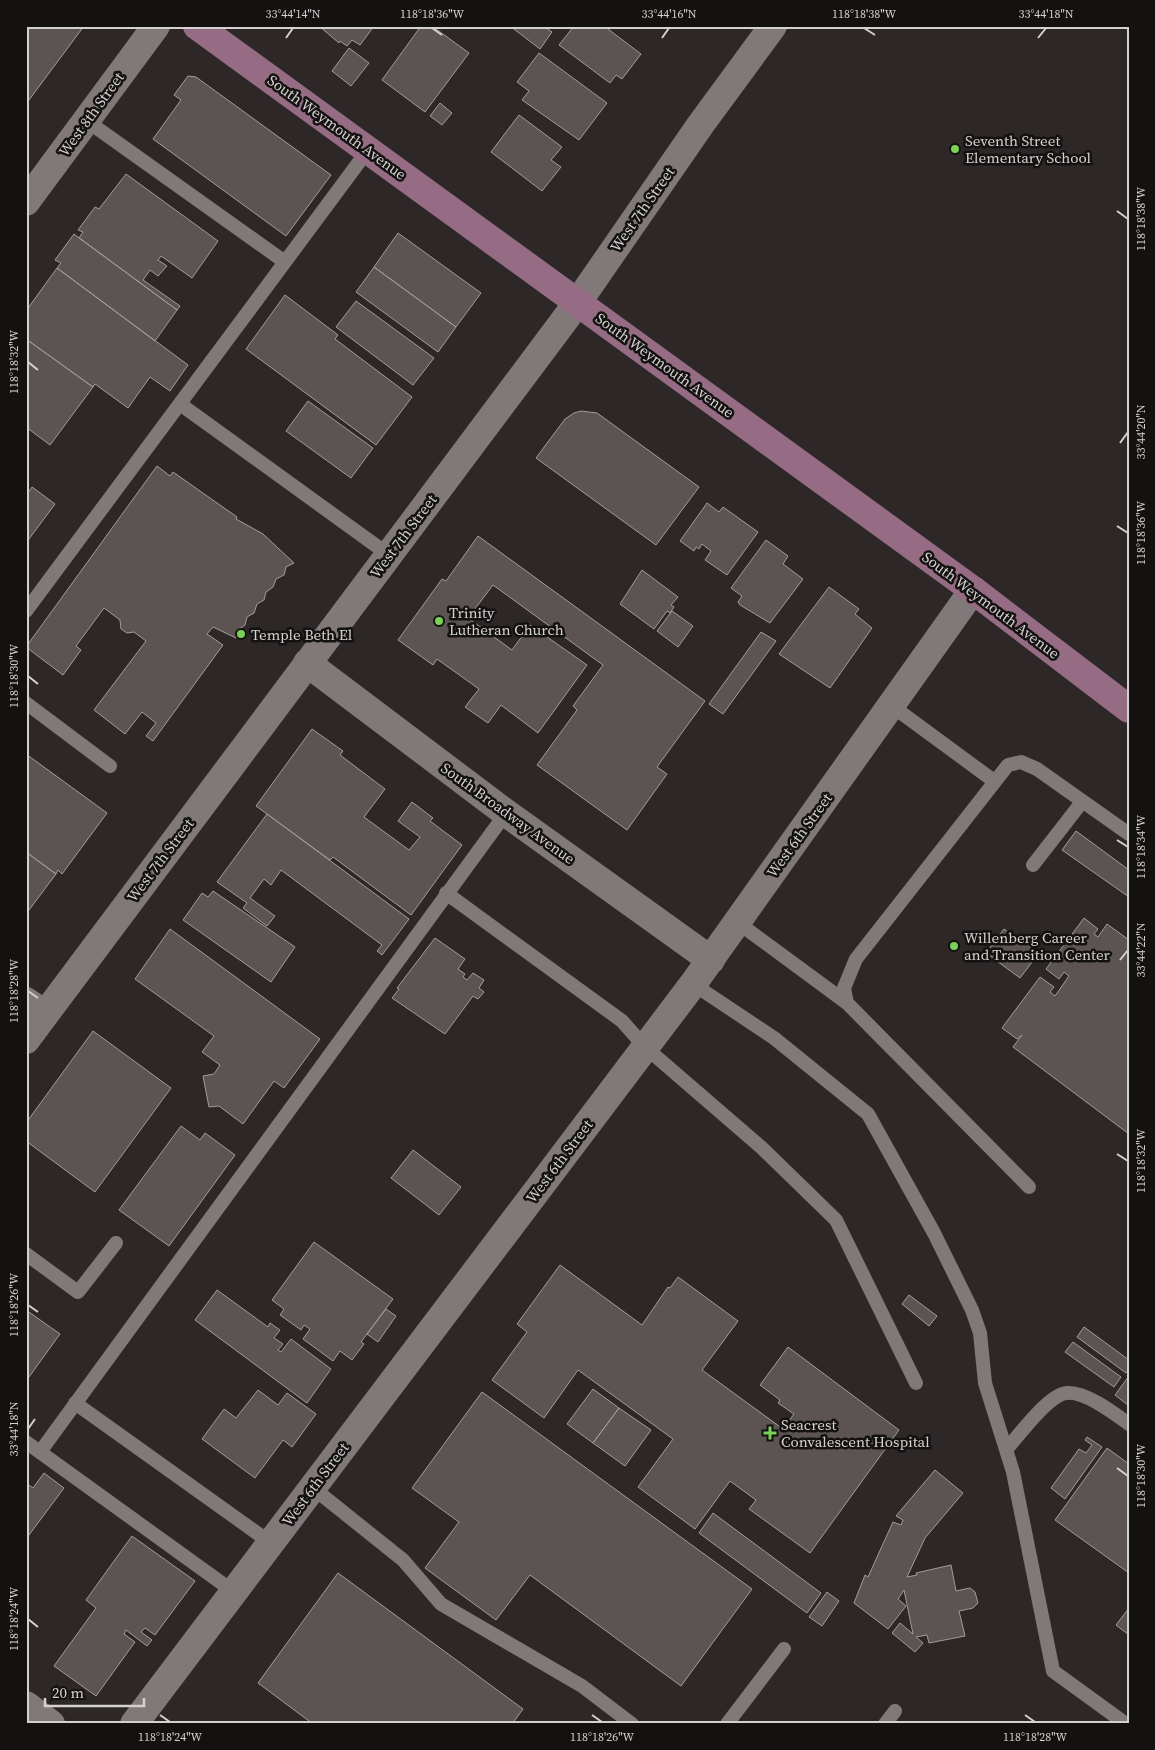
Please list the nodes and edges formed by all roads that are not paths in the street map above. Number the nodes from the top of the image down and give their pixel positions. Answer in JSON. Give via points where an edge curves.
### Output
{"nodes":[{"id":1,"x":156,"y":26,"type":"edge"},
{"id":2,"x":197,"y":26,"type":"edge"},
{"id":3,"x":773,"y":26,"type":"edge"},
{"id":4,"x":87,"y":121,"type":"junction"},
{"id":5,"x":368,"y":150,"type":"junction"},
{"id":6,"x":26,"y":202,"type":"edge"},
{"id":7,"x":285,"y":262,"type":"junction"},
{"id":8,"x":578,"y":302,"type":"junction"},
{"id":9,"x":180,"y":404,"type":"junction"},
{"id":10,"x":389,"y":555,"type":"junction"},
{"id":11,"x":973,"y":590,"type":"junction"},
{"id":12,"x":26,"y":611,"type":"edge"},
{"id":13,"x":308,"y":663,"type":"junction"},
{"id":14,"x":26,"y":704,"type":"edge"},
{"id":15,"x":892,"y":706,"type":"junction"},
{"id":16,"x":1129,"y":709,"type":"edge"},
{"id":17,"x":110,"y":766,"type":"dead end"},
{"id":18,"x":994,"y":781,"type":"junction"},
{"id":19,"x":1082,"y":802,"type":"junction"},
{"id":20,"x":506,"y":813,"type":"junction"},
{"id":21,"x":1129,"y":834,"type":"edge"},
{"id":22,"x":1033,"y":865,"type":"dead end"},
{"id":23,"x":446,"y":893,"type":"junction"},
{"id":24,"x":737,"y":922,"type":"junction"},
{"id":25,"x":711,"y":960,"type":"junction"},
{"id":26,"x":693,"y":984,"type":"junction"},
{"id":27,"x":847,"y":1003,"type":"junction"},
{"id":28,"x":35,"y":1008,"type":"edge"},
{"id":29,"x":26,"y":1040,"type":"edge"},
{"id":30,"x":645,"y":1047,"type":"junction"},
{"id":31,"x":1029,"y":1187,"type":"dead end"},
{"id":32,"x":116,"y":1242,"type":"dead end"},
{"id":33,"x":26,"y":1254,"type":"edge"},
{"id":34,"x":916,"y":1383,"type":"dead end"},
{"id":35,"x":75,"y":1403,"type":"junction"},
{"id":36,"x":1129,"y":1424,"type":"edge"},
{"id":37,"x":26,"y":1442,"type":"edge"},
{"id":38,"x":1006,"y":1450,"type":"junction"},
{"id":39,"x":40,"y":1452,"type":"junction"},
{"id":40,"x":313,"y":1488,"type":"junction"},
{"id":41,"x":271,"y":1543,"type":"junction"},
{"id":42,"x":234,"y":1592,"type":"junction"},
{"id":43,"x":784,"y":1649,"type":"dead end"},
{"id":44,"x":26,"y":1705,"type":"edge"},
{"id":45,"x":895,"y":1711,"type":"dead end"},
{"id":46,"x":51,"y":1724,"type":"edge"},
{"id":47,"x":134,"y":1724,"type":"edge"},
{"id":48,"x":632,"y":1724,"type":"edge"},
{"id":49,"x":727,"y":1724,"type":"edge"},
{"id":50,"x":885,"y":1724,"type":"edge"},
{"id":51,"x":1126,"y":1724,"type":"edge"}],
"edges":[{"from":1,"to":4,"type":"street","name":"West 8th Street"},
{"from":2,"to":5,"type":"main road","name":"South Weymouth Avenue"},
{"from":3,"to":8,"type":"street","name":"West 7th Street"},
{"from":4,"to":6,"type":"street","name":"West 8th Street"},
{"from":4,"to":7,"type":"lane"},
{"from":5,"to":7,"type":"lane"},
{"from":5,"to":8,"type":"main road","name":"South Weymouth Avenue"},
{"from":7,"to":9,"type":"lane"},
{"from":8,"to":10,"type":"street","name":"West 7th Street"},
{"from":8,"to":11,"type":"main road","name":"South Weymouth Avenue"},
{"from":9,"to":10,"type":"lane"},
{"from":9,"to":12,"type":"lane"},
{"from":10,"to":13,"type":"street","name":"West 7th Street"},
{"from":11,"to":15,"type":"street","name":"West 6th Street"},
{"from":11,"to":16,"type":"main road","name":"South Weymouth Avenue"},
{"from":13,"to":20,"type":"street","name":"South Broadway Avenue"},
{"from":13,"to":28,"type":"street","name":"West 7th Street"},
{"from":14,"to":17,"type":"lane"},
{"from":15,"to":18,"type":"lane"},
{"from":15,"to":24,"type":"street","name":"West 6th Street"},
{"from":18,"to":19,"type":"lane","via":[[1008,765],[1021,762],[1037,769]]},
{"from":18,"to":27,"type":"lane","via":[[856,959],[844,988]]},
{"from":19,"to":21,"type":"lane"},
{"from":19,"to":22,"type":"lane"},
{"from":20,"to":23,"type":"lane"},
{"from":20,"to":25,"type":"street","name":"South Broadway Avenue"},
{"from":23,"to":30,"type":"lane","via":[[622,1021]]},
{"from":23,"to":35,"type":"lane"},
{"from":24,"to":25,"type":"street","name":"West 6th Street"},
{"from":24,"to":27,"type":"lane"},
{"from":25,"to":26,"type":"street","name":"West 6th Street"},
{"from":26,"to":30,"type":"street","name":"West 6th Street"},
{"from":26,"to":38,"type":"lane","via":[[774,1038],[868,1114],[934,1233],[972,1310],[980,1332],[985,1383]]},
{"from":27,"to":31,"type":"lane"},
{"from":28,"to":29,"type":"street","name":"West 7th Street"},
{"from":30,"to":34,"type":"lane","via":[[762,1148],[836,1220]]},
{"from":30,"to":40,"type":"street","name":"West 6th Street"},
{"from":32,"to":33,"type":"lane","via":[[78,1292]]},
{"from":35,"to":39,"type":"lane"},
{"from":35,"to":41,"type":"lane"},
{"from":36,"to":38,"type":"lane","via":[[1089,1398],[1068,1392],[1054,1397]]},
{"from":37,"to":39,"type":"lane"},
{"from":38,"to":51,"type":"lane","via":[[1053,1671]]},
{"from":39,"to":42,"type":"lane"},
{"from":40,"to":41,"type":"street","name":"West 6th Street"},
{"from":40,"to":48,"type":"lane","via":[[403,1560],[441,1604],[582,1686]]},
{"from":41,"to":42,"type":"street","name":"West 6th Street"},
{"from":42,"to":47,"type":"street","name":"West 6th Street"},
{"from":43,"to":49,"type":"lane"},
{"from":44,"to":46,"type":"street"},
{"from":45,"to":50,"type":"lane"}]}
